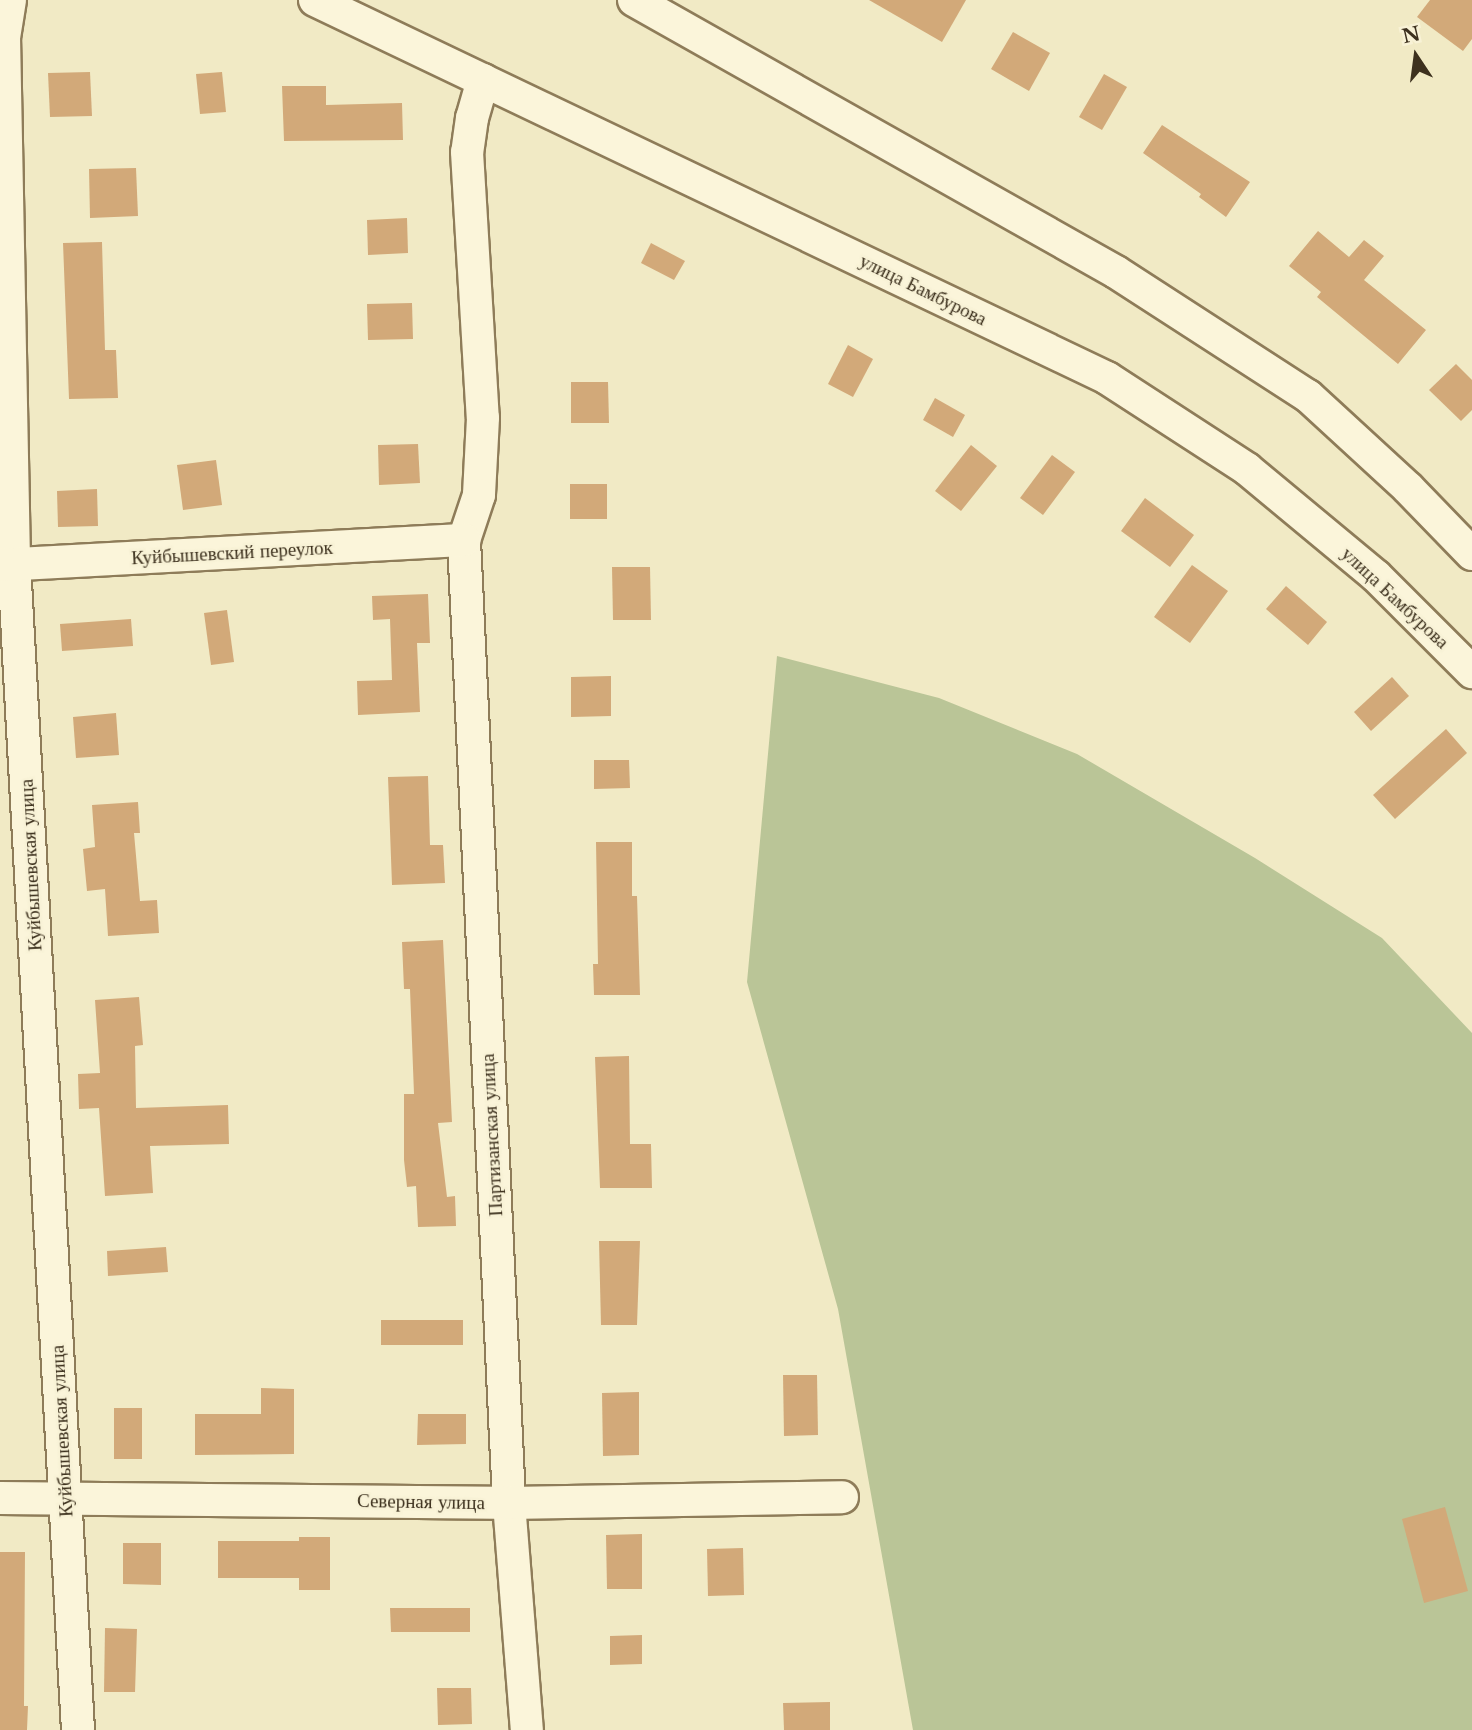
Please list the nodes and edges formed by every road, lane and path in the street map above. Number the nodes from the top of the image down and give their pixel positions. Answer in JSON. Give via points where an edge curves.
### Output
{"nodes":[{"id":1,"x":10,"y":0,"type":"edge"},
{"id":2,"x":315,"y":0,"type":"edge"},
{"id":3,"x":634,"y":0,"type":"edge"},
{"id":4,"x":482,"y":80,"type":"junction"},
{"id":5,"x":464,"y":540,"type":"junction"},
{"id":6,"x":1472,"y":554,"type":"edge"},
{"id":7,"x":7,"y":565,"type":"edge"},
{"id":8,"x":1472,"y":672,"type":"edge"},
{"id":9,"x":842,"y":1497,"type":"dead end"},
{"id":10,"x":0,"y":1498,"type":"edge"},
{"id":11,"x":65,"y":1498,"type":"junction"},
{"id":12,"x":509,"y":1503,"type":"junction"},
{"id":13,"x":78,"y":1730,"type":"edge"},
{"id":14,"x":527,"y":1730,"type":"edge"}],
"edges":[{"from":1,"to":7,"type":"street","name":"Куйбышевская улица","via":[[4,36]]},
{"from":2,"to":4,"type":"street","name":"улица Бамбурова"},
{"from":3,"to":6,"type":"street","via":[[1116,272],[1308,396]]},
{"from":4,"to":5,"type":"street","via":[[467,152],[483,418],[479,495]]},
{"from":4,"to":8,"type":"street","name":"улица Бамбурова","via":[[1107,378],[1247,469],[1376,576]]},
{"from":5,"to":7,"type":"street","name":"Куйбышевский переулок"},
{"from":5,"to":12,"type":"street","name":"Партизанская улица"},
{"from":7,"to":11,"type":"street","name":"Куйбышевская улица"},
{"from":9,"to":12,"type":"street","name":"Северная улица"},
{"from":10,"to":11,"type":"street","name":"Северная улица"},
{"from":11,"to":12,"type":"street","name":"Северная улица"},
{"from":11,"to":13,"type":"street","name":"Куйбышевская улица"},
{"from":12,"to":14,"type":"street","name":"Партизанская улица"}]}
